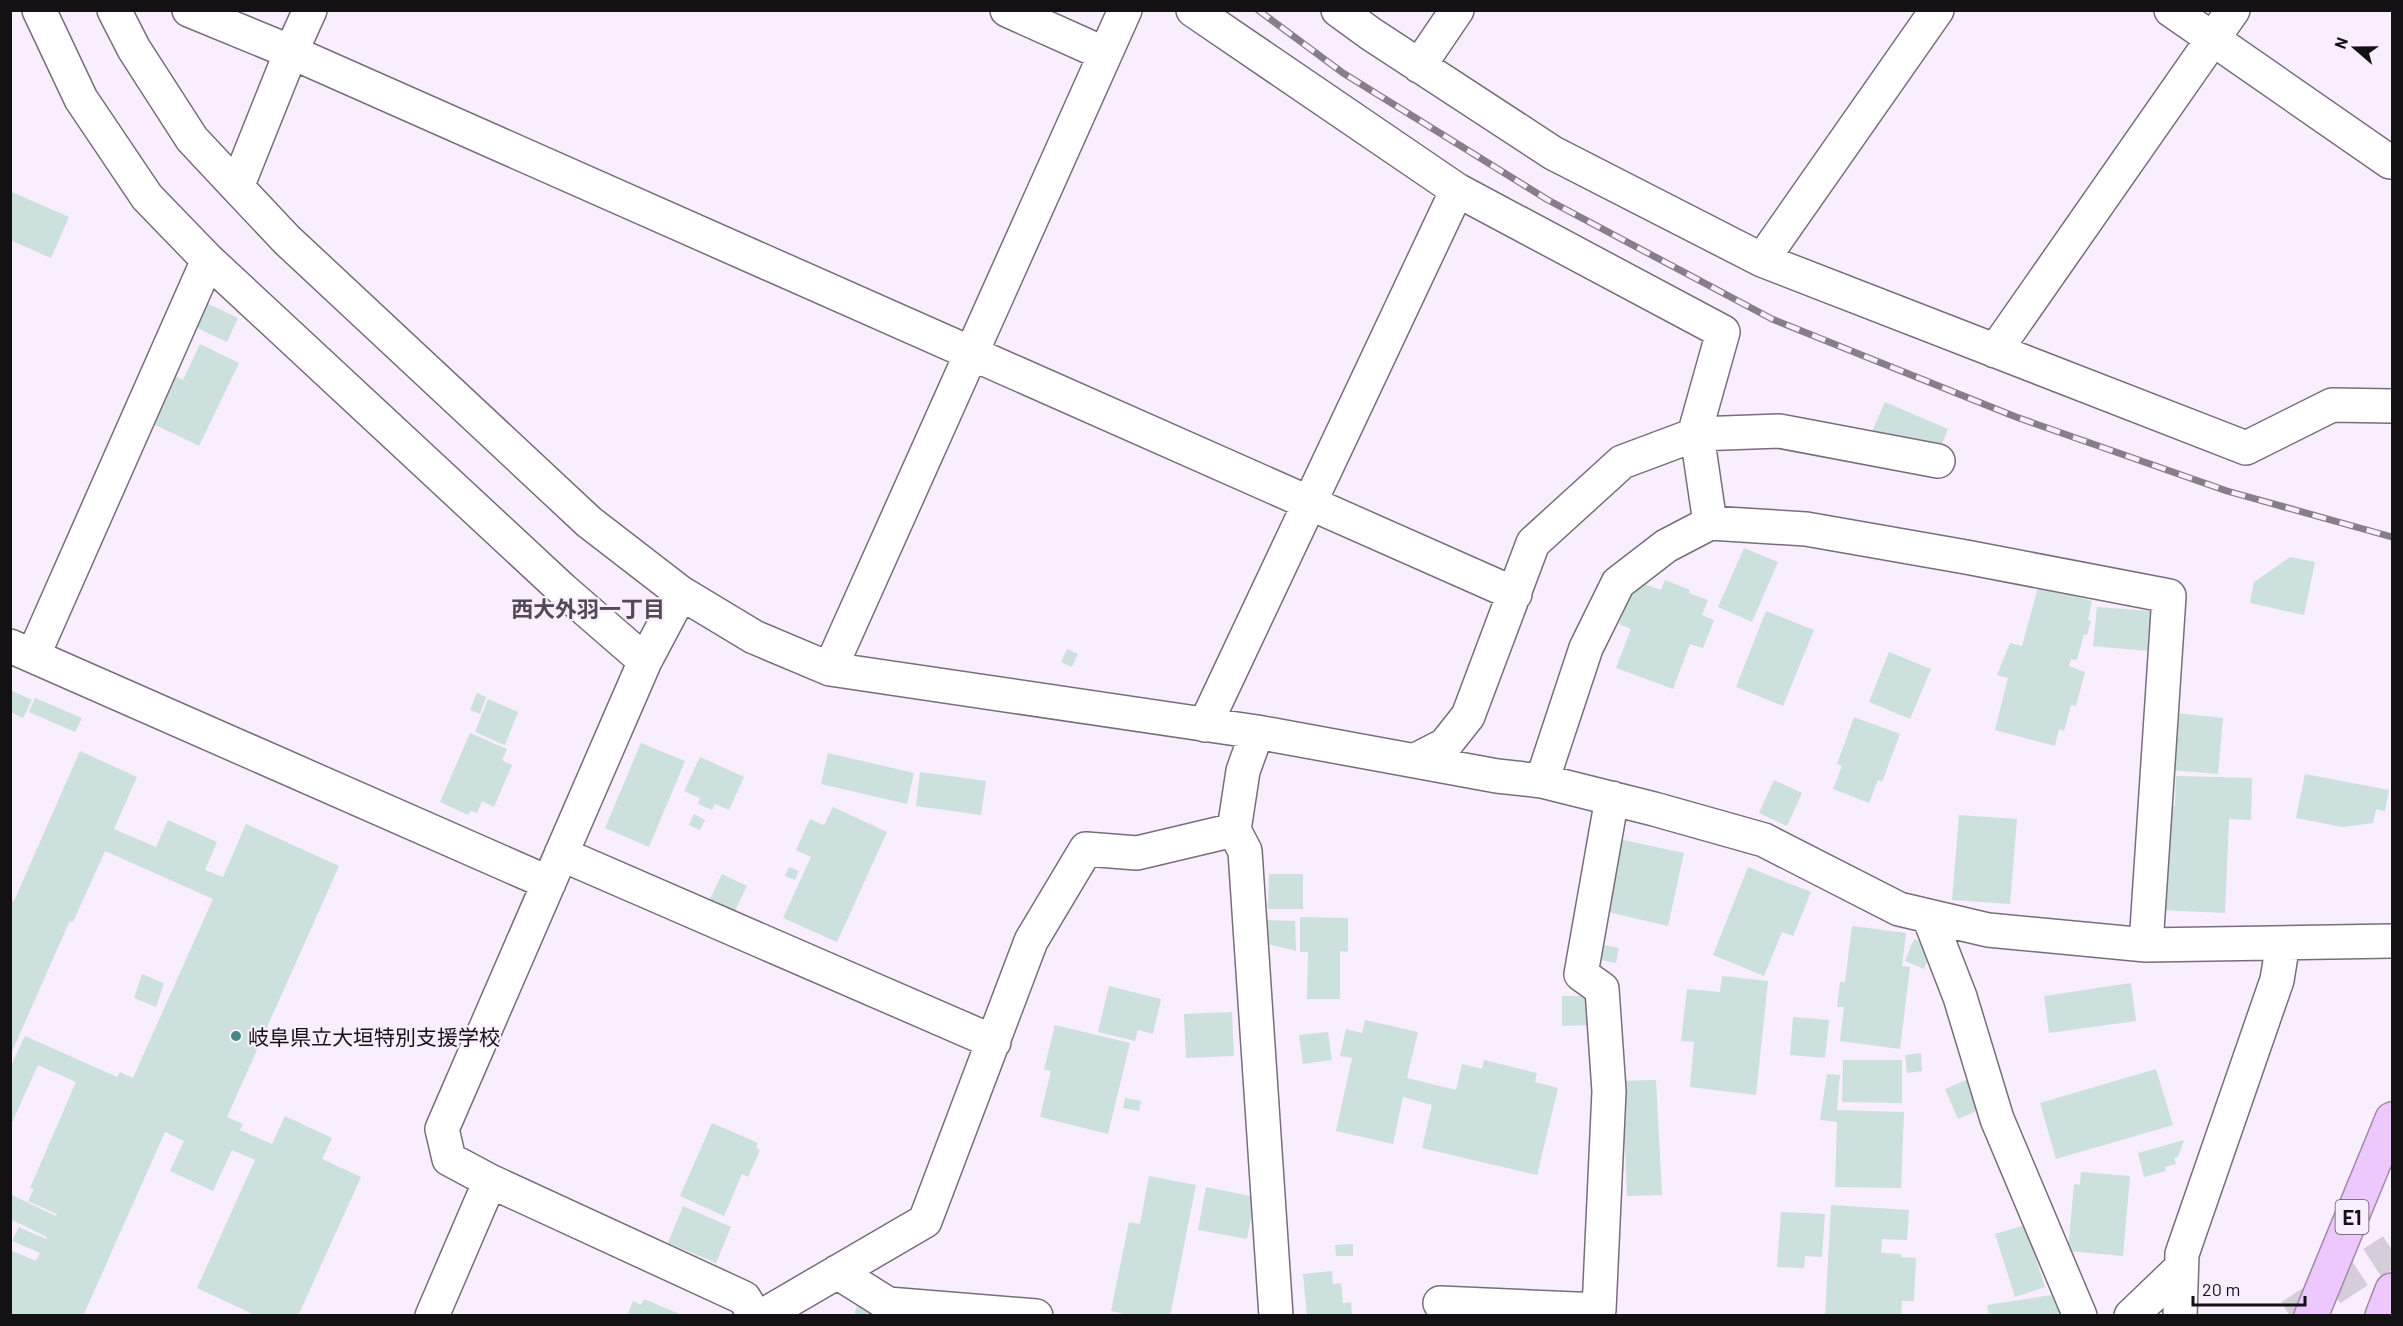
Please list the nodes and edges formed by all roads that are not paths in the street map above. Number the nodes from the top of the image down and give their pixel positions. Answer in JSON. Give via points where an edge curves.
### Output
{"nodes":[{"id":1,"x":39,"y":10,"type":"edge"},
{"id":2,"x":114,"y":10,"type":"edge"},
{"id":3,"x":189,"y":10,"type":"edge"},
{"id":4,"x":310,"y":10,"type":"edge"},
{"id":5,"x":1007,"y":10,"type":"edge"},
{"id":6,"x":1125,"y":10,"type":"edge"},
{"id":7,"x":1193,"y":10,"type":"edge"},
{"id":8,"x":1338,"y":10,"type":"edge"},
{"id":9,"x":1457,"y":10,"type":"edge"},
{"id":10,"x":1937,"y":10,"type":"edge"},
{"id":11,"x":2171,"y":10,"type":"edge"},
{"id":12,"x":2234,"y":10,"type":"edge"},
{"id":13,"x":2213,"y":39,"type":"junction"},
{"id":14,"x":291,"y":52,"type":"junction"},
{"id":15,"x":1105,"y":54,"type":"junction"},
{"id":16,"x":1419,"y":66,"type":"junction"},
{"id":17,"x":2390,"y":162,"type":"dead end"},
{"id":18,"x":237,"y":187,"type":"junction"},
{"id":19,"x":1457,"y":190,"type":"junction"},
{"id":20,"x":208,"y":260,"type":"junction"},
{"id":21,"x":1762,"y":260,"type":"junction"},
{"id":22,"x":1995,"y":351,"type":"junction"},
{"id":23,"x":971,"y":353,"type":"junction"},
{"id":24,"x":2392,"y":406,"type":"edge"},
{"id":25,"x":1697,"y":434,"type":"junction"},
{"id":26,"x":1938,"y":461,"type":"dead end"},
{"id":27,"x":1311,"y":504,"type":"junction"},
{"id":28,"x":1710,"y":523,"type":"junction"},
{"id":29,"x":681,"y":593,"type":"junction"},
{"id":30,"x":1515,"y":594,"type":"junction"},
{"id":31,"x":22,"y":651,"type":"edge"},
{"id":32,"x":645,"y":661,"type":"junction"},
{"id":33,"x":830,"y":669,"type":"junction"},
{"id":34,"x":1205,"y":725,"type":"junction"},
{"id":35,"x":1257,"y":732,"type":"junction"},
{"id":36,"x":1416,"y":760,"type":"junction"},
{"id":37,"x":1542,"y":781,"type":"junction"},
{"id":38,"x":1612,"y":798,"type":"junction"},
{"id":39,"x":1234,"y":830,"type":"junction"},
{"id":40,"x":555,"y":868,"type":"junction"},
{"id":41,"x":1929,"y":916,"type":"junction"},
{"id":42,"x":2392,"y":941,"type":"edge"},
{"id":43,"x":2283,"y":943,"type":"junction"},
{"id":44,"x":2146,"y":945,"type":"junction"},
{"id":45,"x":994,"y":1042,"type":"junction"},
{"id":46,"x":2392,"y":1119,"type":"edge"},
{"id":47,"x":490,"y":1181,"type":"junction"},
{"id":48,"x":2181,"y":1268,"type":"junction"},
{"id":49,"x":837,"y":1272,"type":"junction"},
{"id":50,"x":2392,"y":1290,"type":"edge"},
{"id":51,"x":1440,"y":1303,"type":"dead end"},
{"id":52,"x":1600,"y":1313,"type":"edge"},
{"id":53,"x":432,"y":1316,"type":"edge"},
{"id":54,"x":755,"y":1316,"type":"edge"},
{"id":55,"x":762,"y":1316,"type":"edge"},
{"id":56,"x":1036,"y":1316,"type":"edge"},
{"id":57,"x":1276,"y":1316,"type":"edge"},
{"id":58,"x":2080,"y":1316,"type":"edge"},
{"id":59,"x":2131,"y":1316,"type":"edge"},
{"id":60,"x":2180,"y":1316,"type":"edge"},
{"id":61,"x":2311,"y":1316,"type":"edge"},
{"id":62,"x":2382,"y":1316,"type":"edge"}],
"edges":[{"from":1,"to":20,"type":"street","via":[[81,99],[147,197]]},
{"from":2,"to":18,"type":"street","via":[[134,49],[192,139]]},
{"from":3,"to":14,"type":"street"},
{"from":4,"to":14,"type":"street"},
{"from":5,"to":15,"type":"street"},
{"from":6,"to":15,"type":"street"},
{"from":7,"to":19,"type":"street"},
{"from":8,"to":16,"type":"street"},
{"from":9,"to":16,"type":"street"},
{"from":10,"to":21,"type":"street"},
{"from":11,"to":13,"type":"street"},
{"from":12,"to":13,"type":"street"},
{"from":13,"to":17,"type":"street"},
{"from":13,"to":22,"type":"street"},
{"from":14,"to":18,"type":"street"},
{"from":14,"to":23,"type":"street"},
{"from":15,"to":23,"type":"street"},
{"from":16,"to":21,"type":"street","via":[[1553,153]]},
{"from":18,"to":29,"type":"street","via":[[287,240],[589,522]]},
{"from":19,"to":25,"type":"street","via":[[1723,332]]},
{"from":19,"to":27,"type":"street"},
{"from":20,"to":31,"type":"street"},
{"from":20,"to":32,"type":"street","via":[[562,589]]},
{"from":21,"to":22,"type":"street"},
{"from":22,"to":24,"type":"street","via":[[2246,448],[2332,405]]},
{"from":23,"to":27,"type":"street"},
{"from":23,"to":33,"type":"street"},
{"from":25,"to":26,"type":"street","via":[[1779,431]]},
{"from":25,"to":28,"type":"street"},
{"from":25,"to":30,"type":"street","via":[[1622,462],[1533,543]]},
{"from":27,"to":30,"type":"street"},
{"from":27,"to":34,"type":"street"},
{"from":28,"to":37,"type":"street","via":[[1666,546],[1618,583],[1586,648]]},
{"from":28,"to":44,"type":"street","via":[[1806,529],[2169,596]]},
{"from":29,"to":32,"type":"street"},
{"from":29,"to":33,"type":"street","via":[[754,637]]},
{"from":30,"to":36,"type":"street","via":[[1468,716],[1445,745]]},
{"from":31,"to":40,"type":"street"},
{"from":32,"to":40,"type":"street"},
{"from":33,"to":34,"type":"street"},
{"from":34,"to":35,"type":"street"},
{"from":35,"to":36,"type":"street"},
{"from":35,"to":39,"type":"street","via":[[1244,771]]},
{"from":36,"to":37,"type":"street"},
{"from":37,"to":38,"type":"street"},
{"from":38,"to":41,"type":"street","via":[[1764,840],[1899,909]]},
{"from":38,"to":52,"type":"street","via":[[1581,974],[1602,989],[1609,1091]]},
{"from":39,"to":45,"type":"street","via":[[1137,853],[1086,849],[1031,940]]},
{"from":39,"to":57,"type":"street","via":[[1245,851]]},
{"from":40,"to":45,"type":"street"},
{"from":40,"to":47,"type":"street","via":[[442,1129],[449,1159]]},
{"from":41,"to":44,"type":"street","via":[[1988,930]]},
{"from":41,"to":58,"type":"street","via":[[1960,997],[1997,1119]]},
{"from":42,"to":43,"type":"street"},
{"from":43,"to":44,"type":"street"},
{"from":43,"to":48,"type":"street","via":[[2277,981],[2182,1254]]},
{"from":45,"to":49,"type":"street","via":[[925,1221]]},
{"from":46,"to":61,"type":"highway","number":"E1"},
{"from":47,"to":53,"type":"street"},
{"from":47,"to":54,"type":"street","via":[[744,1298]]},
{"from":48,"to":59,"type":"street"},
{"from":48,"to":60,"type":"street"},
{"from":49,"to":55,"type":"street"},
{"from":49,"to":56,"type":"street","via":[[888,1304]]},
{"from":50,"to":62,"type":"highway"},
{"from":51,"to":52,"type":"street"}]}
